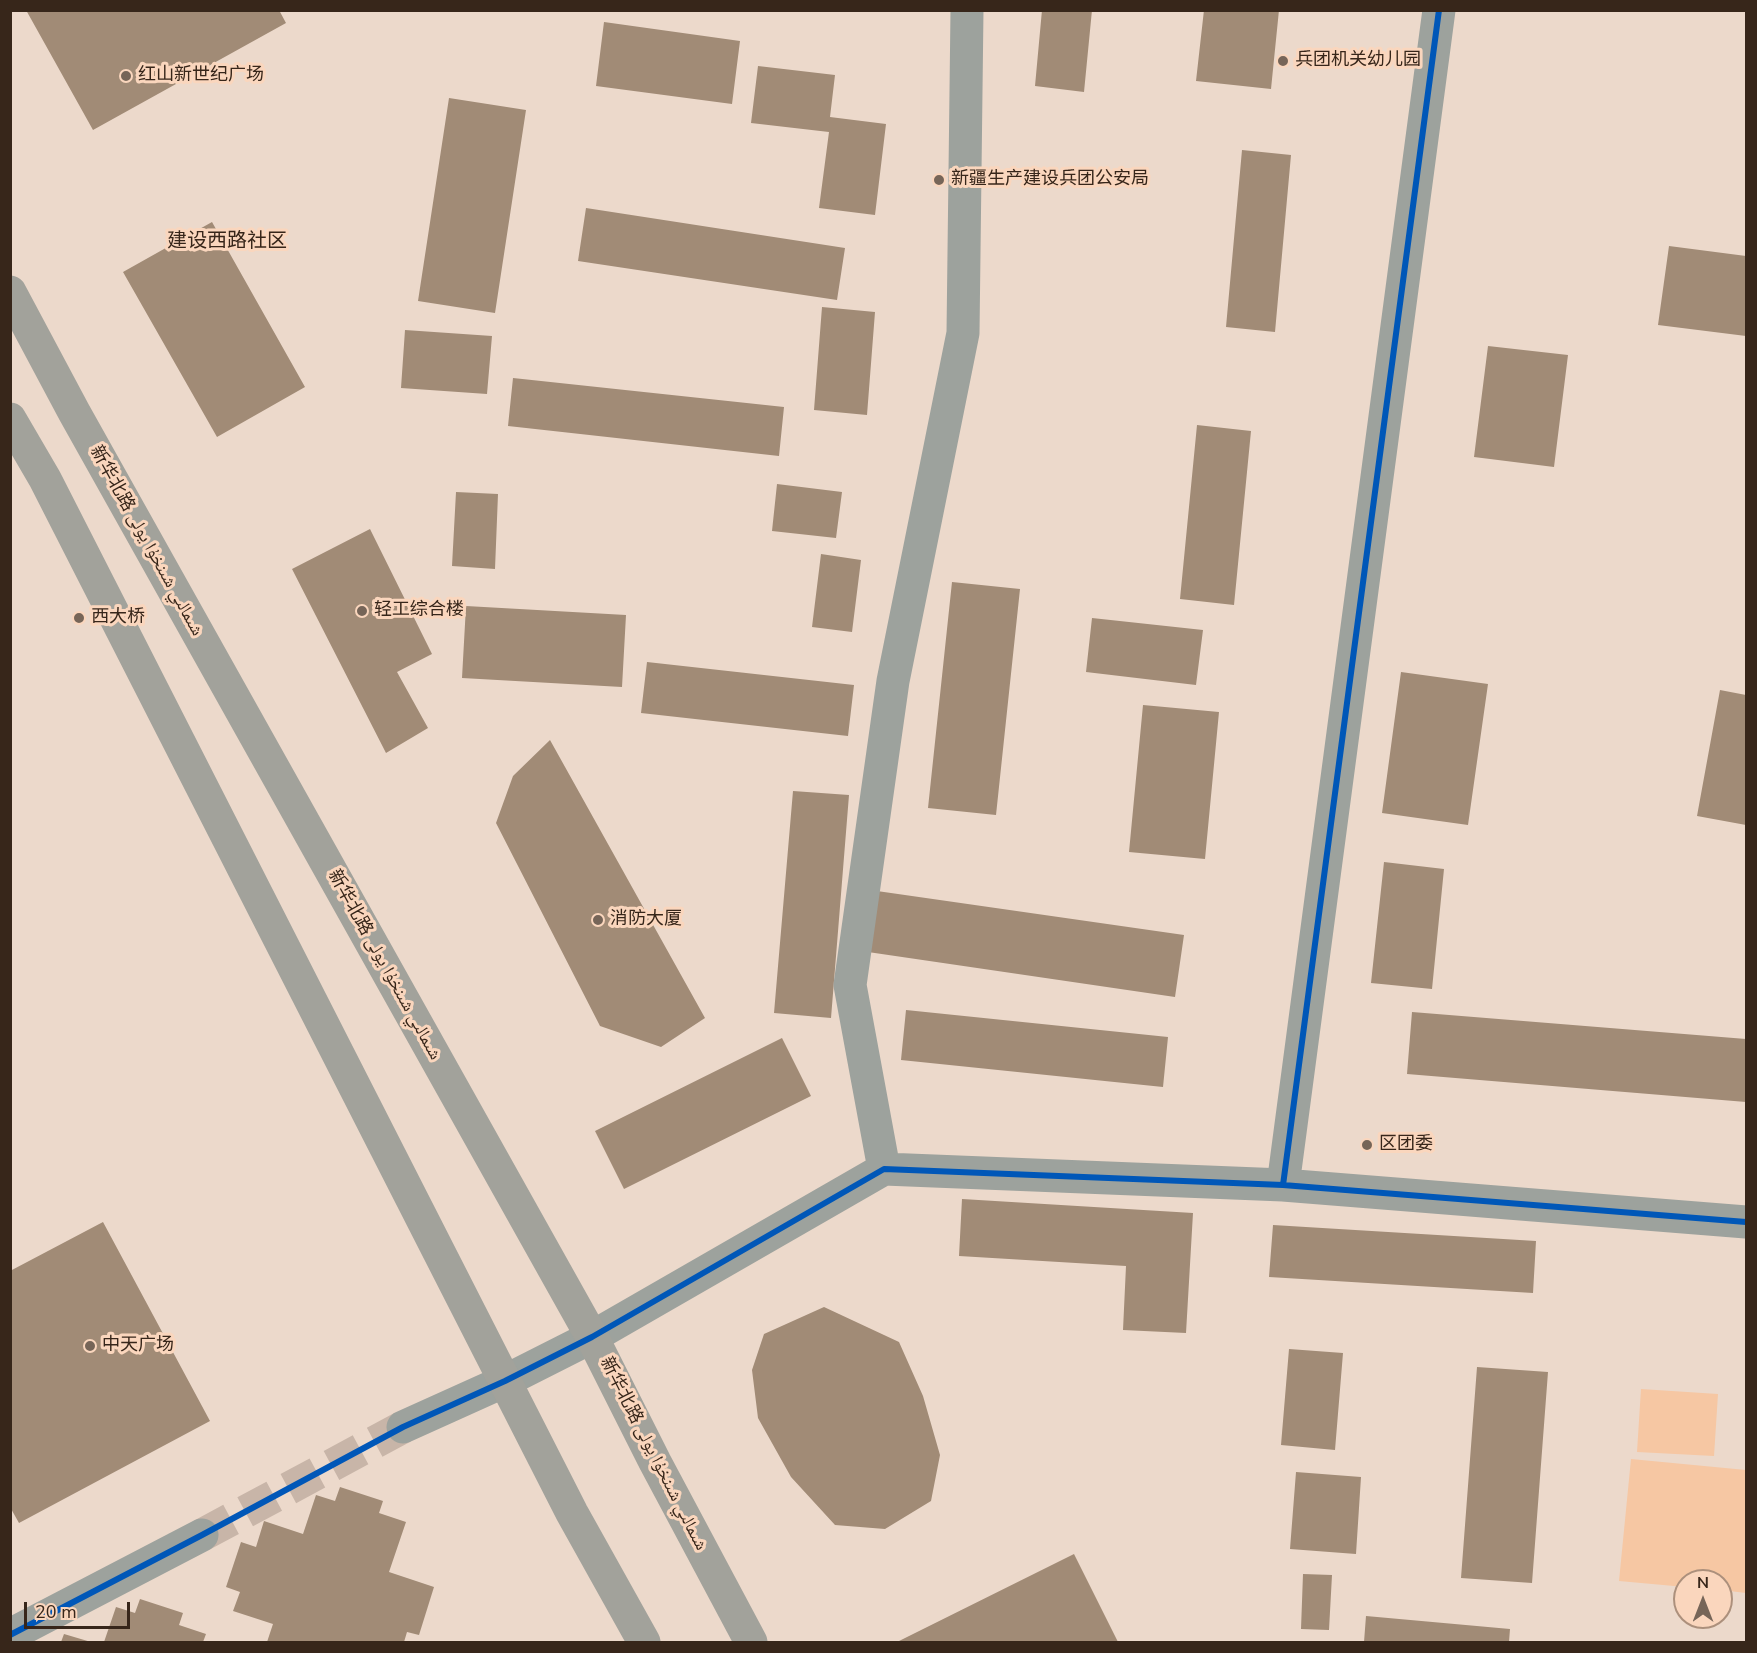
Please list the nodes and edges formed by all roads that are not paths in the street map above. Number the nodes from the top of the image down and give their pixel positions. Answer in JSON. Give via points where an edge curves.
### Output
{"nodes":[{"id":1,"x":967,"y":10,"type":"edge"},
{"id":2,"x":1439,"y":10,"type":"edge"},
{"id":3,"x":10,"y":292,"type":"edge"},
{"id":4,"x":10,"y":419,"type":"edge"},
{"id":5,"x":884,"y":1168,"type":"junction"},
{"id":6,"x":1284,"y":1185,"type":"junction"},
{"id":7,"x":1746,"y":1222,"type":"edge"},
{"id":8,"x":592,"y":1337,"type":"junction"},
{"id":9,"x":505,"y":1381,"type":"junction"},
{"id":10,"x":403,"y":1427,"type":"tunnel mouth"},
{"id":11,"x":202,"y":1535,"type":"tunnel mouth"},
{"id":12,"x":10,"y":1635,"type":"edge"},
{"id":13,"x":644,"y":1642,"type":"edge"},
{"id":14,"x":751,"y":1642,"type":"edge"}],
"edges":[{"from":1,"to":5,"type":"street","via":[[963,333],[893,681],[850,985]]},
{"from":2,"to":6,"type":"street"},
{"from":3,"to":8,"type":"main road","name":"新华北路 شىمالىي شىنخۇا يولى"},
{"from":4,"to":9,"type":"main road","via":[[45,479]]},
{"from":5,"to":6,"type":"street"},
{"from":5,"to":8,"type":"street"},
{"from":6,"to":7,"type":"street"},
{"from":8,"to":9,"type":"street"},
{"from":8,"to":14,"type":"main road","name":"新华北路 شىمالىي شىنخۇا يولى"},
{"from":9,"to":10,"type":"street"},
{"from":9,"to":13,"type":"main road"},
{"from":11,"to":12,"type":"street"}]}
